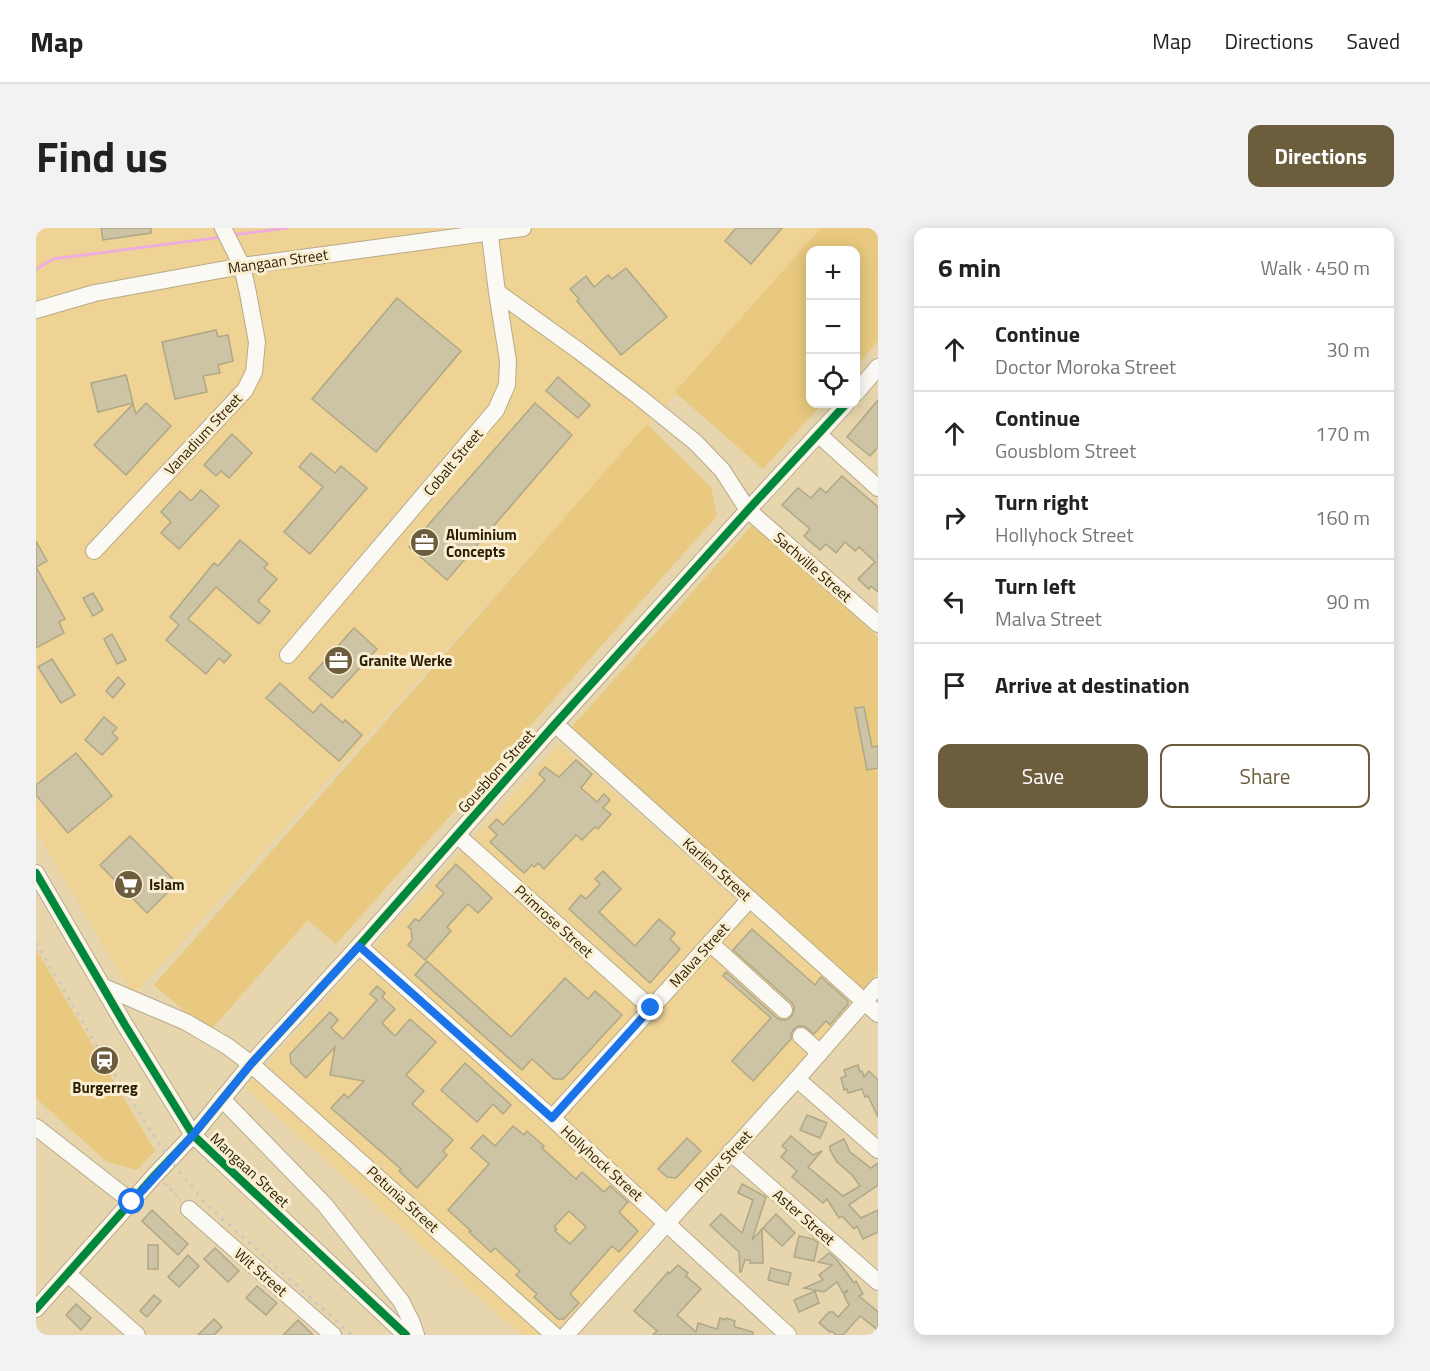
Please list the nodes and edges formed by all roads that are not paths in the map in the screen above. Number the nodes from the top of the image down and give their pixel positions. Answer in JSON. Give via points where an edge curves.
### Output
{"nodes":[{"id":1,"x":223,"y":228,"type":"edge"},
{"id":2,"x":523,"y":228,"type":"edge"},
{"id":3,"x":489,"y":230,"type":"edge"},
{"id":4,"x":242,"y":266,"type":"junction"},
{"id":5,"x":497,"y":292,"type":"junction"},
{"id":6,"x":36,"y":310,"type":"edge"},
{"id":7,"x":878,"y":367,"type":"edge"},
{"id":8,"x":860,"y":387,"type":"edge"},
{"id":9,"x":842,"y":408,"type":"edge"},
{"id":10,"x":818,"y":434,"type":"junction"},
{"id":11,"x":878,"y":488,"type":"edge"},
{"id":12,"x":748,"y":510,"type":"junction"},
{"id":13,"x":94,"y":551,"type":"dead end"},
{"id":14,"x":878,"y":624,"type":"edge"},
{"id":15,"x":288,"y":655,"type":"dead end"},
{"id":16,"x":555,"y":724,"type":"junction"},
{"id":17,"x":458,"y":835,"type":"junction"},
{"id":18,"x":36,"y":873,"type":"edge"},
{"id":19,"x":750,"y":899,"type":"junction"},
{"id":20,"x":710,"y":943,"type":"junction"},
{"id":21,"x":359,"y":946,"type":"junction"},
{"id":22,"x":878,"y":986,"type":"edge"},
{"id":23,"x":104,"y":987,"type":"junction"},
{"id":24,"x":864,"y":1002,"type":"junction"},
{"id":25,"x":651,"y":1008,"type":"junction"},
{"id":26,"x":784,"y":1010,"type":"dead end"},
{"id":27,"x":878,"y":1014,"type":"edge"},
{"id":28,"x":801,"y":1036,"type":"dead end"},
{"id":29,"x":820,"y":1053,"type":"junction"},
{"id":30,"x":251,"y":1064,"type":"junction"},
{"id":31,"x":797,"y":1079,"type":"junction"},
{"id":32,"x":222,"y":1099,"type":"junction"},
{"id":33,"x":552,"y":1118,"type":"junction"},
{"id":34,"x":36,"y":1127,"type":"edge"},
{"id":35,"x":193,"y":1135,"type":"junction"},
{"id":36,"x":36,"y":1140,"type":"edge"},
{"id":37,"x":56,"y":1143,"type":"junction"},
{"id":38,"x":878,"y":1150,"type":"edge"},
{"id":39,"x":730,"y":1152,"type":"junction"},
{"id":40,"x":132,"y":1202,"type":"junction"},
{"id":41,"x":189,"y":1209,"type":"road end"},
{"id":42,"x":667,"y":1224,"type":"junction"},
{"id":43,"x":69,"y":1274,"type":"junction"},
{"id":44,"x":878,"y":1282,"type":"edge"},
{"id":45,"x":36,"y":1309,"type":"edge"},
{"id":46,"x":137,"y":1335,"type":"edge"},
{"id":47,"x":333,"y":1335,"type":"edge"},
{"id":48,"x":406,"y":1335,"type":"edge"},
{"id":49,"x":416,"y":1335,"type":"edge"},
{"id":50,"x":554,"y":1335,"type":"edge"},
{"id":51,"x":566,"y":1335,"type":"edge"},
{"id":52,"x":788,"y":1335,"type":"edge"}],
"edges":[{"from":1,"to":4,"type":"street","name":"Vanadium Street"},
{"from":2,"to":3,"type":"street","name":"Mangaan Street"},
{"from":3,"to":4,"type":"street","name":"Mangaan Street"},
{"from":3,"to":5,"type":"street","name":"Cobalt Street"},
{"from":4,"to":6,"type":"street","name":"Mangaan Street","via":[[95,293]]},
{"from":4,"to":13,"type":"street","name":"Vanadium Street","via":[[257,342],[254,372],[245,390]]},
{"from":5,"to":12,"type":"street","name":"Sachville Street","via":[[695,442],[722,470]]},
{"from":5,"to":15,"type":"street","name":"Cobalt Street","via":[[508,361],[507,385],[496,410]]},
{"from":7,"to":8,"type":"street"},
{"from":9,"to":10,"type":"street","name":"Gousblom Street"},
{"from":10,"to":11,"type":"street"},
{"from":10,"to":12,"type":"street","name":"Gousblom Street"},
{"from":12,"to":14,"type":"street","name":"Sachville Street"},
{"from":12,"to":16,"type":"street","name":"Gousblom Street"},
{"from":16,"to":17,"type":"street","name":"Gousblom Street"},
{"from":16,"to":19,"type":"street","name":"Karlien Street"},
{"from":17,"to":21,"type":"street","name":"Gousblom Street"},
{"from":17,"to":25,"type":"street","name":"Primrose Street"},
{"from":18,"to":23,"type":"street","name":"Mangaan Street"},
{"from":19,"to":20,"type":"street","name":"Malva Street"},
{"from":19,"to":24,"type":"street","name":"Karlien Street"},
{"from":20,"to":25,"type":"street","name":"Malva Street"},
{"from":20,"to":26,"type":"street"},
{"from":21,"to":30,"type":"street","name":"Gousblom Street"},
{"from":21,"to":33,"type":"street","name":"Hollyhock Street"},
{"from":22,"to":24,"type":"street","name":"Phlox Street"},
{"from":23,"to":30,"type":"street","name":"Petunia Street","via":[[186,1022]]},
{"from":23,"to":35,"type":"street","name":"Mangaan Street"},
{"from":24,"to":27,"type":"street","name":"Karlien Street"},
{"from":24,"to":29,"type":"street","name":"Phlox Street"},
{"from":25,"to":33,"type":"street","name":"Malva Street"},
{"from":28,"to":29,"type":"street"},
{"from":29,"to":31,"type":"street","name":"Phlox Street"},
{"from":30,"to":32,"type":"street","name":"Gousblom Street"},
{"from":30,"to":50,"type":"street","name":"Petunia Street"},
{"from":31,"to":38,"type":"street"},
{"from":31,"to":39,"type":"street","name":"Phlox Street"},
{"from":32,"to":35,"type":"street","name":"Gousblom Street"},
{"from":32,"to":49,"type":"street","via":[[325,1205],[401,1301]]},
{"from":33,"to":42,"type":"street","name":"Hollyhock Street"},
{"from":34,"to":37,"type":"street"},
{"from":35,"to":40,"type":"street","name":"Gousblom Street"},
{"from":35,"to":48,"type":"street","name":"Mangaan Street"},
{"from":36,"to":37,"type":"street"},
{"from":37,"to":40,"type":"street"},
{"from":39,"to":42,"type":"street","name":"Phlox Street"},
{"from":39,"to":44,"type":"street","name":"Aster Street"},
{"from":40,"to":43,"type":"street","name":"Gousblom Street"},
{"from":41,"to":47,"type":"street","name":"Wit Street"},
{"from":42,"to":51,"type":"street","name":"Phlox Street"},
{"from":42,"to":52,"type":"street","name":"Hollyhock Street"},
{"from":43,"to":45,"type":"street","name":"Gousblom Street"},
{"from":43,"to":46,"type":"street"}]}
